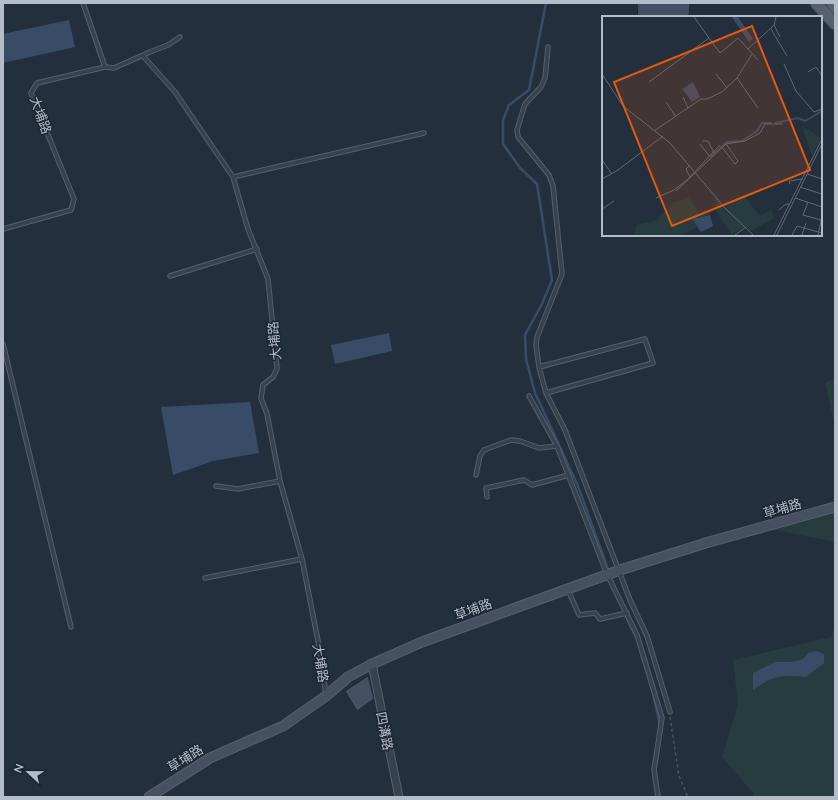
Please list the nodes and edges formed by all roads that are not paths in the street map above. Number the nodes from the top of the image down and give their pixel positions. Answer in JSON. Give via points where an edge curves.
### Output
{"nodes":[{"id":1,"x":83,"y":3,"type":"edge"},
{"id":2,"x":816,"y":3,"type":"edge"},
{"id":3,"x":832,"y":3,"type":"edge"},
{"id":4,"x":835,"y":7,"type":"edge"},
{"id":5,"x":835,"y":24,"type":"edge"},
{"id":6,"x":180,"y":37,"type":"dead end"},
{"id":7,"x":548,"y":47,"type":"dead end"},
{"id":8,"x":143,"y":56,"type":"junction"},
{"id":9,"x":105,"y":67,"type":"junction"},
{"id":10,"x":424,"y":133,"type":"dead end"},
{"id":11,"x":233,"y":177,"type":"junction"},
{"id":12,"x":3,"y":229,"type":"edge"},
{"id":13,"x":257,"y":249,"type":"junction"},
{"id":14,"x":170,"y":276,"type":"dead end"},
{"id":15,"x":3,"y":344,"type":"edge"},
{"id":16,"x":539,"y":367,"type":"junction"},
{"id":17,"x":546,"y":393,"type":"junction"},
{"id":18,"x":529,"y":396,"type":"dead end"},
{"id":19,"x":557,"y":446,"type":"junction"},
{"id":20,"x":476,"y":475,"type":"dead end"},
{"id":21,"x":569,"y":475,"type":"junction"},
{"id":22,"x":280,"y":481,"type":"junction"},
{"id":23,"x":216,"y":486,"type":"dead end"},
{"id":24,"x":487,"y":497,"type":"dead end"},
{"id":25,"x":835,"y":507,"type":"edge"},
{"id":26,"x":302,"y":559,"type":"junction"},
{"id":27,"x":620,"y":570,"type":"junction"},
{"id":28,"x":607,"y":574,"type":"junction"},
{"id":29,"x":205,"y":578,"type":"dead end"},
{"id":30,"x":567,"y":589,"type":"junction"},
{"id":31,"x":627,"y":613,"type":"junction"},
{"id":32,"x":71,"y":627,"type":"dead end"},
{"id":33,"x":372,"y":664,"type":"junction"},
{"id":34,"x":326,"y":696,"type":"junction"},
{"id":35,"x":670,"y":712,"type":"road end"},
{"id":36,"x":149,"y":797,"type":"edge"},
{"id":37,"x":399,"y":797,"type":"edge"},
{"id":38,"x":658,"y":797,"type":"edge"}],
"edges":[{"from":1,"to":9,"type":"lane"},
{"from":2,"to":5,"type":"main road"},
{"from":3,"to":4,"type":"main road"},
{"from":6,"to":8,"type":"lane","name":"大埔路"},
{"from":7,"to":16,"type":"lane","via":[[545,78],[541,87],[525,104],[517,130],[518,137],[549,175],[553,186],[562,266],[558,285],[537,337]]},
{"from":8,"to":9,"type":"lane","name":"大埔路","via":[[114,68]]},
{"from":8,"to":11,"type":"lane","name":"大埔路","via":[[175,92]]},
{"from":9,"to":12,"type":"lane","name":"大埔路","via":[[37,83],[33,88],[32,97],[74,204],[71,210]]},
{"from":10,"to":11,"type":"lane"},
{"from":11,"to":13,"type":"lane","name":"大埔路","via":[[248,229]]},
{"from":13,"to":14,"type":"lane"},
{"from":13,"to":22,"type":"lane","name":"大埔路","via":[[268,279],[277,369],[273,377],[263,385],[261,398],[267,414]]},
{"from":15,"to":32,"type":"lane"},
{"from":16,"to":17,"type":"lane"},
{"from":16,"to":17,"type":"lane","via":[[645,338],[653,363]]},
{"from":17,"to":27,"type":"lane","via":[[565,430]]},
{"from":18,"to":19,"type":"lane"},
{"from":19,"to":20,"type":"lane","via":[[539,448],[511,440],[484,450]]},
{"from":19,"to":21,"type":"lane"},
{"from":21,"to":24,"type":"lane","via":[[532,485],[524,480],[486,488]]},
{"from":21,"to":28,"type":"lane"},
{"from":22,"to":23,"type":"lane","via":[[238,489]]},
{"from":22,"to":26,"type":"lane","name":"大埔路"},
{"from":25,"to":27,"type":"street","name":"草埔路"},
{"from":26,"to":29,"type":"lane"},
{"from":26,"to":34,"type":"lane","name":"大埔路"},
{"from":27,"to":28,"type":"street","name":"草埔路"},
{"from":27,"to":35,"type":"lane","via":[[630,600],[647,636]]},
{"from":28,"to":30,"type":"street","name":"草埔路"},
{"from":28,"to":31,"type":"lane"},
{"from":30,"to":31,"type":"lane","via":[[579,615],[595,613],[600,619]]},
{"from":30,"to":33,"type":"street","name":"草埔路","via":[[422,642]]},
{"from":31,"to":38,"type":"lane","via":[[637,635],[662,718],[654,770]]},
{"from":33,"to":34,"type":"street","name":"草埔路","via":[[348,677]]},
{"from":33,"to":37,"type":"street","name":"四溝路"},
{"from":34,"to":36,"type":"street","name":"草埔路","via":[[283,726],[210,758]]}]}
